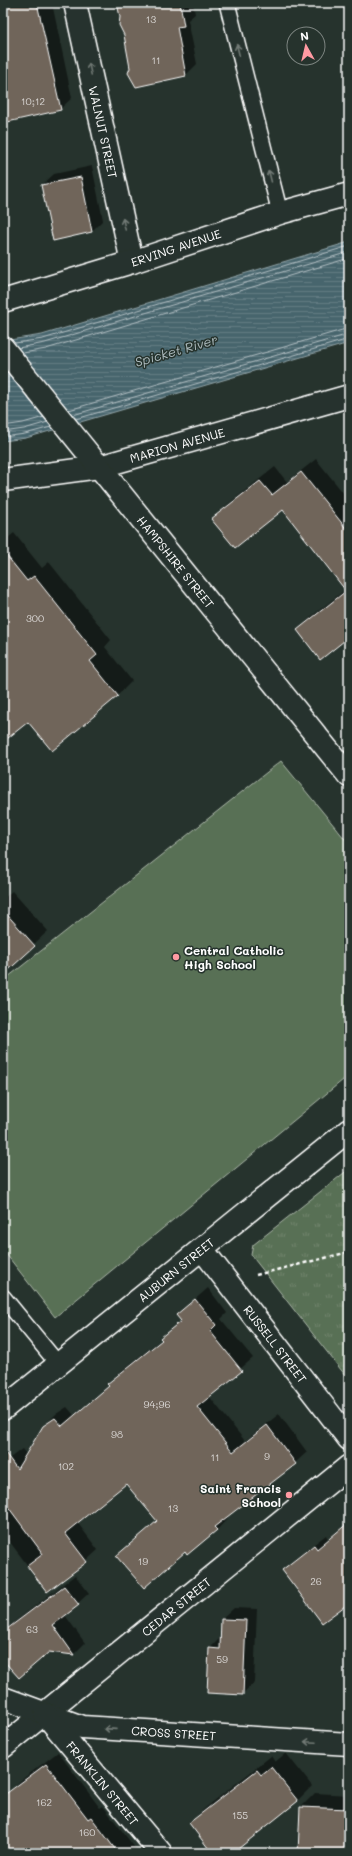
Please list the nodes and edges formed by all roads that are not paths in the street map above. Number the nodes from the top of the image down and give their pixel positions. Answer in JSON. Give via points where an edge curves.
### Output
{"nodes":[{"id":1,"x":75,"y":3,"type":"edge"},
{"id":2,"x":227,"y":3,"type":"edge"},
{"id":3,"x":349,"y":194,"type":"edge"},
{"id":4,"x":280,"y":213,"type":"junction"},
{"id":5,"x":132,"y":262,"type":"junction"},
{"id":6,"x":3,"y":301,"type":"edge"},
{"id":7,"x":3,"y":348,"type":"edge"},
{"id":8,"x":349,"y":396,"type":"edge"},
{"id":9,"x":99,"y":467,"type":"junction"},
{"id":10,"x":3,"y":480,"type":"edge"},
{"id":11,"x":349,"y":776,"type":"edge"},
{"id":12,"x":349,"y":1130,"type":"edge"},
{"id":13,"x":202,"y":1249,"type":"junction"},
{"id":14,"x":3,"y":1297,"type":"edge"},
{"id":15,"x":58,"y":1364,"type":"junction"},
{"id":16,"x":3,"y":1409,"type":"edge"},
{"id":17,"x":349,"y":1439,"type":"edge"},
{"id":18,"x":349,"y":1466,"type":"edge"},
{"id":19,"x":3,"y":1698,"type":"edge"},
{"id":20,"x":44,"y":1713,"type":"junction"},
{"id":21,"x":349,"y":1744,"type":"edge"},
{"id":22,"x":3,"y":1747,"type":"edge"},
{"id":23,"x":161,"y":1853,"type":"edge"}],
"edges":[{"from":5,"to":1,"type":"street","name":"WALNUT STREET","one_way":true},
{"from":4,"to":2,"type":"lane","one_way":true},
{"from":3,"to":4,"type":"street","name":"ERVING AVENUE"},
{"from":4,"to":5,"type":"street","name":"ERVING AVENUE"},
{"from":5,"to":6,"type":"street","name":"ERVING AVENUE"},
{"from":7,"to":9,"type":"street","name":"HAMPSHIRE STREET"},
{"from":8,"to":9,"type":"street","name":"MARION AVENUE"},
{"from":9,"to":10,"type":"street","name":"MARION AVENUE"},
{"from":9,"to":11,"type":"street","name":"HAMPSHIRE STREET"},
{"from":12,"to":13,"type":"street","name":"AUBURN STREET"},
{"from":13,"to":15,"type":"street","name":"AUBURN STREET"},
{"from":13,"to":17,"type":"street","name":"RUSSELL STREET"},
{"from":14,"to":15,"type":"lane"},
{"from":15,"to":16,"type":"street","name":"AUBURN STREET"},
{"from":18,"to":20,"type":"street","name":"CEDAR STREET"},
{"from":19,"to":20,"type":"street","name":"CROSS STREET"},
{"from":21,"to":20,"type":"street","name":"CROSS STREET","one_way":true,"via":[[82,1727]]},
{"from":20,"to":22,"type":"street","name":"CEDAR STREET"},
{"from":20,"to":23,"type":"street","name":"FRANKLIN STREET"}]}
